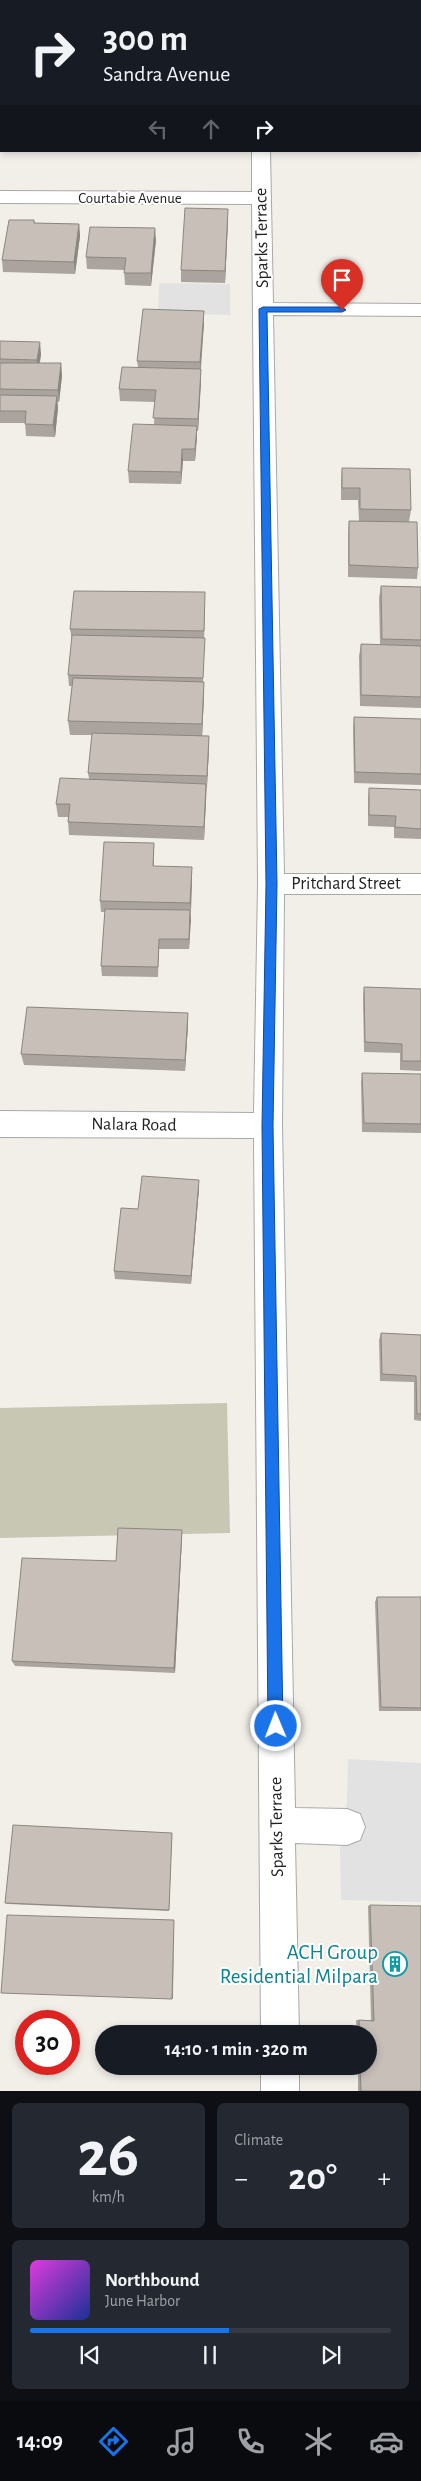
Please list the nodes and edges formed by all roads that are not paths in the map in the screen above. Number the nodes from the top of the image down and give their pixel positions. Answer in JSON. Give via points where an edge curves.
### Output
{"nodes":[{"id":1,"x":261,"y":152,"type":"edge"},
{"id":2,"x":0,"y":198,"type":"edge"},
{"id":3,"x":261,"y":198,"type":"junction"},
{"id":4,"x":263,"y":309,"type":"junction"},
{"id":5,"x":421,"y":310,"type":"edge"},
{"id":6,"x":272,"y":884,"type":"junction"},
{"id":7,"x":421,"y":884,"type":"edge"},
{"id":8,"x":0,"y":1124,"type":"edge"},
{"id":9,"x":268,"y":1126,"type":"junction"},
{"id":10,"x":277,"y":1825,"type":"junction"},
{"id":11,"x":347,"y":1827,"type":"dead end"},
{"id":12,"x":280,"y":2025,"type":"edge"},
{"id":13,"x":280,"y":2075,"type":"edge"},
{"id":14,"x":280,"y":2091,"type":"edge"}],
"edges":[{"from":1,"to":3,"type":"street","name":"Sparks Terrace"},
{"from":2,"to":3,"type":"street","name":"Courtabie Avenue"},
{"from":3,"to":4,"type":"street","name":"Sparks Terrace"},
{"from":4,"to":5,"type":"street"},
{"from":4,"to":6,"type":"street","name":"Sparks Terrace"},
{"from":6,"to":7,"type":"street","name":"Pritchard Street"},
{"from":6,"to":9,"type":"street","name":"Sparks Terrace"},
{"from":8,"to":9,"type":"street","name":"Nalara Road"},
{"from":9,"to":10,"type":"street","name":"Sparks Terrace"},
{"from":10,"to":11,"type":"street"},
{"from":10,"to":12,"type":"street","name":"Sparks Terrace"},
{"from":13,"to":14,"type":"street"}]}
